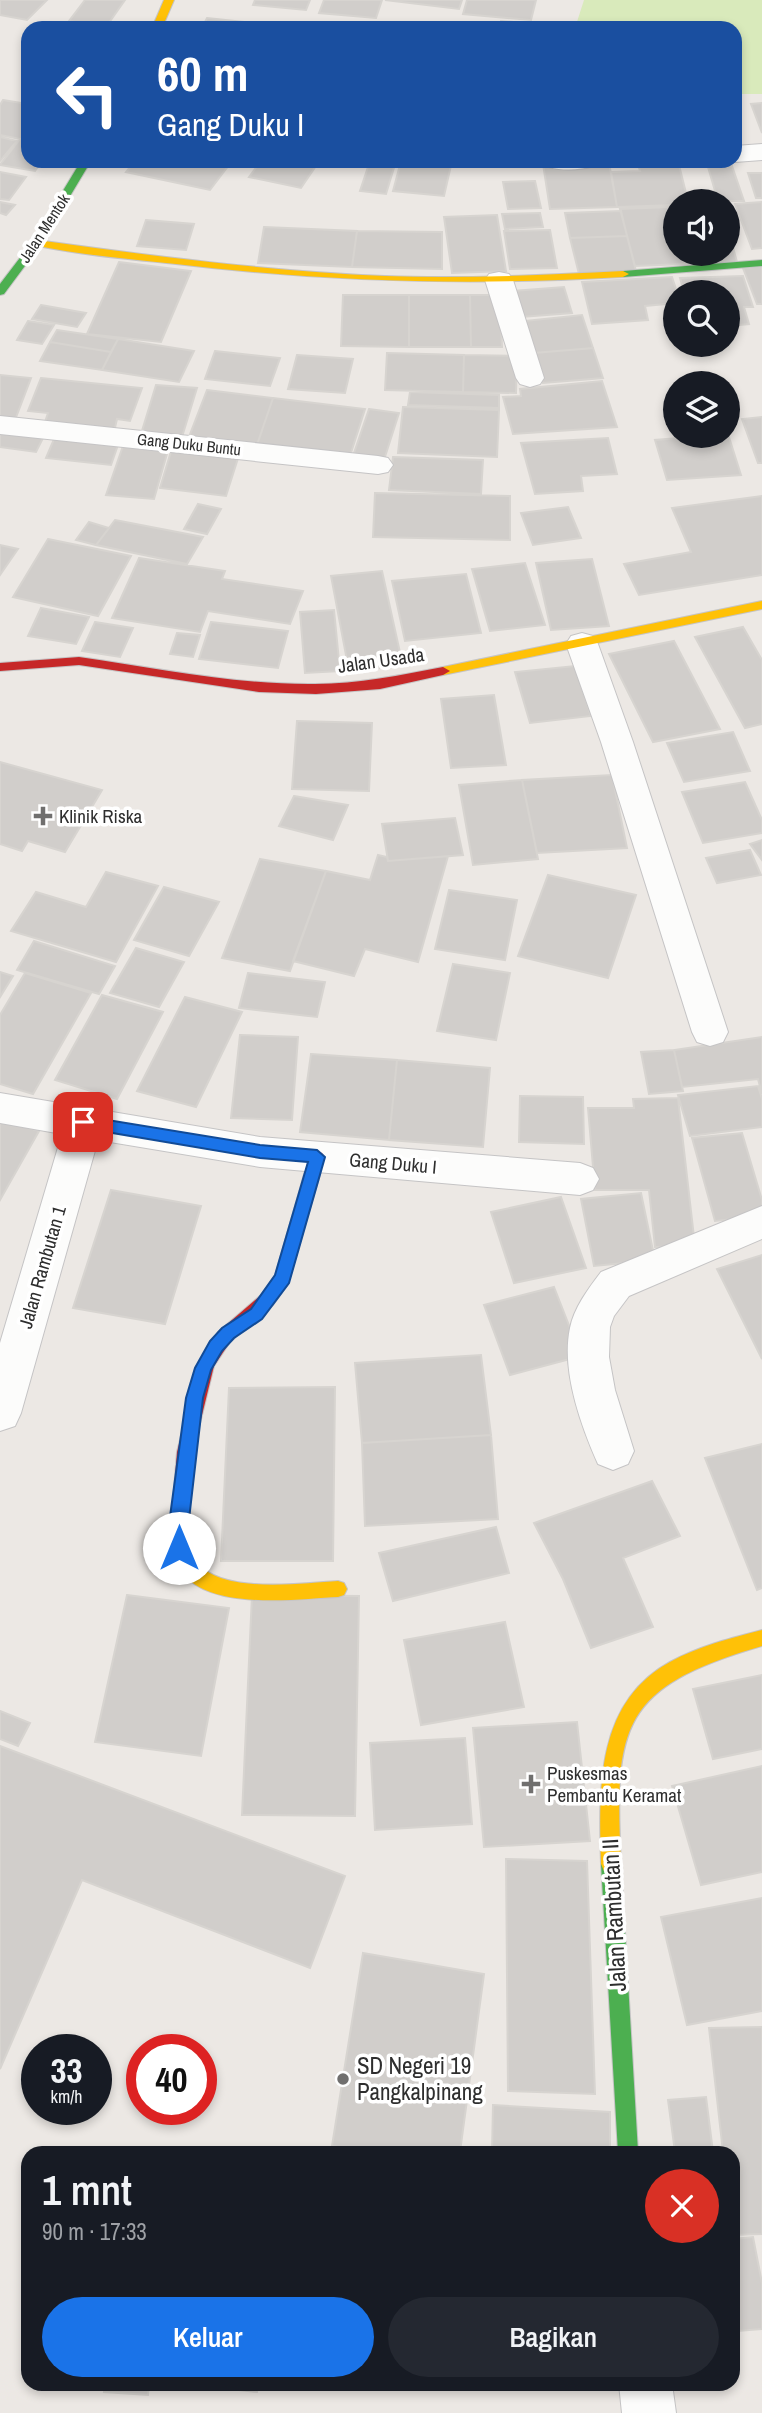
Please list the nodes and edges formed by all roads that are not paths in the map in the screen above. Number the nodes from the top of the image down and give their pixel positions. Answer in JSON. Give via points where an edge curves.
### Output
{"nodes":[{"id":1,"x":169,"y":0,"type":"edge"},
{"id":2,"x":160,"y":21,"type":"edge"},
{"id":3,"x":762,"y":152,"type":"edge"},
{"id":4,"x":742,"y":153,"type":"edge"},
{"id":5,"x":82,"y":168,"type":"edge"},
{"id":6,"x":37,"y":243,"type":"junction"},
{"id":7,"x":762,"y":263,"type":"edge"},
{"id":8,"x":499,"y":280,"type":"junction"},
{"id":9,"x":0,"y":292,"type":"edge"},
{"id":10,"x":530,"y":378,"type":"dead end"},
{"id":11,"x":0,"y":425,"type":"edge"},
{"id":12,"x":378,"y":465,"type":"dead end"},
{"id":13,"x":762,"y":604,"type":"edge"},
{"id":14,"x":582,"y":644,"type":"junction"},
{"id":15,"x":0,"y":667,"type":"edge"},
{"id":16,"x":710,"y":1032,"type":"dead end"},
{"id":17,"x":0,"y":1108,"type":"edge"},
{"id":18,"x":83,"y":1122,"type":"junction"},
{"id":19,"x":317,"y":1157,"type":"junction"},
{"id":20,"x":580,"y":1179,"type":"dead end"},
{"id":21,"x":762,"y":1222,"type":"edge"},
{"id":22,"x":0,"y":1413,"type":"edge"},
{"id":23,"x":613,"y":1451,"type":"dead end"},
{"id":24,"x":338,"y":1589,"type":"dead end"},
{"id":25,"x":762,"y":1638,"type":"edge"},
{"id":26,"x":628,"y":2146,"type":"edge"},
{"id":27,"x":647,"y":2391,"type":"edge"},
{"id":28,"x":649,"y":2413,"type":"edge"}],
"edges":[{"from":1,"to":2,"type":"main road"},
{"from":3,"to":4,"type":"street"},
{"from":5,"to":6,"type":"main road","name":"Jalan Mentok"},
{"from":6,"to":8,"type":"main road","via":[[243,268],[385,279]]},
{"from":6,"to":9,"type":"main road","name":"Jalan Mentok"},
{"from":7,"to":8,"type":"main road"},
{"from":8,"to":10,"type":"street"},
{"from":11,"to":12,"type":"street","name":"Gang Duku Buntu"},
{"from":13,"to":14,"type":"main road","name":"Jalan Usada"},
{"from":14,"to":15,"type":"main road","name":"Jalan Usada","via":[[380,684],[316,690],[259,687],[79,661]]},
{"from":14,"to":16,"type":"street"},
{"from":17,"to":18,"type":"street","name":"Gang Duku I"},
{"from":18,"to":19,"type":"street","name":"Gang Duku I"},
{"from":18,"to":22,"type":"street","name":"Jalan Rambutan 1"},
{"from":19,"to":20,"type":"street","name":"Gang Duku I"},
{"from":19,"to":24,"type":"main road","via":[[283,1278],[256,1314],[216,1346],[204,1368],[194,1398],[178,1536],[185,1566],[213,1586]]},
{"from":21,"to":23,"type":"street","via":[[615,1284],[600,1303],[590,1328],[590,1352],[595,1391]]},
{"from":25,"to":26,"type":"main road","name":"Jalan Rambutan II","via":[[734,1644],[664,1675],[642,1690],[619,1733],[607,1806]]},
{"from":27,"to":28,"type":"street"}]}
